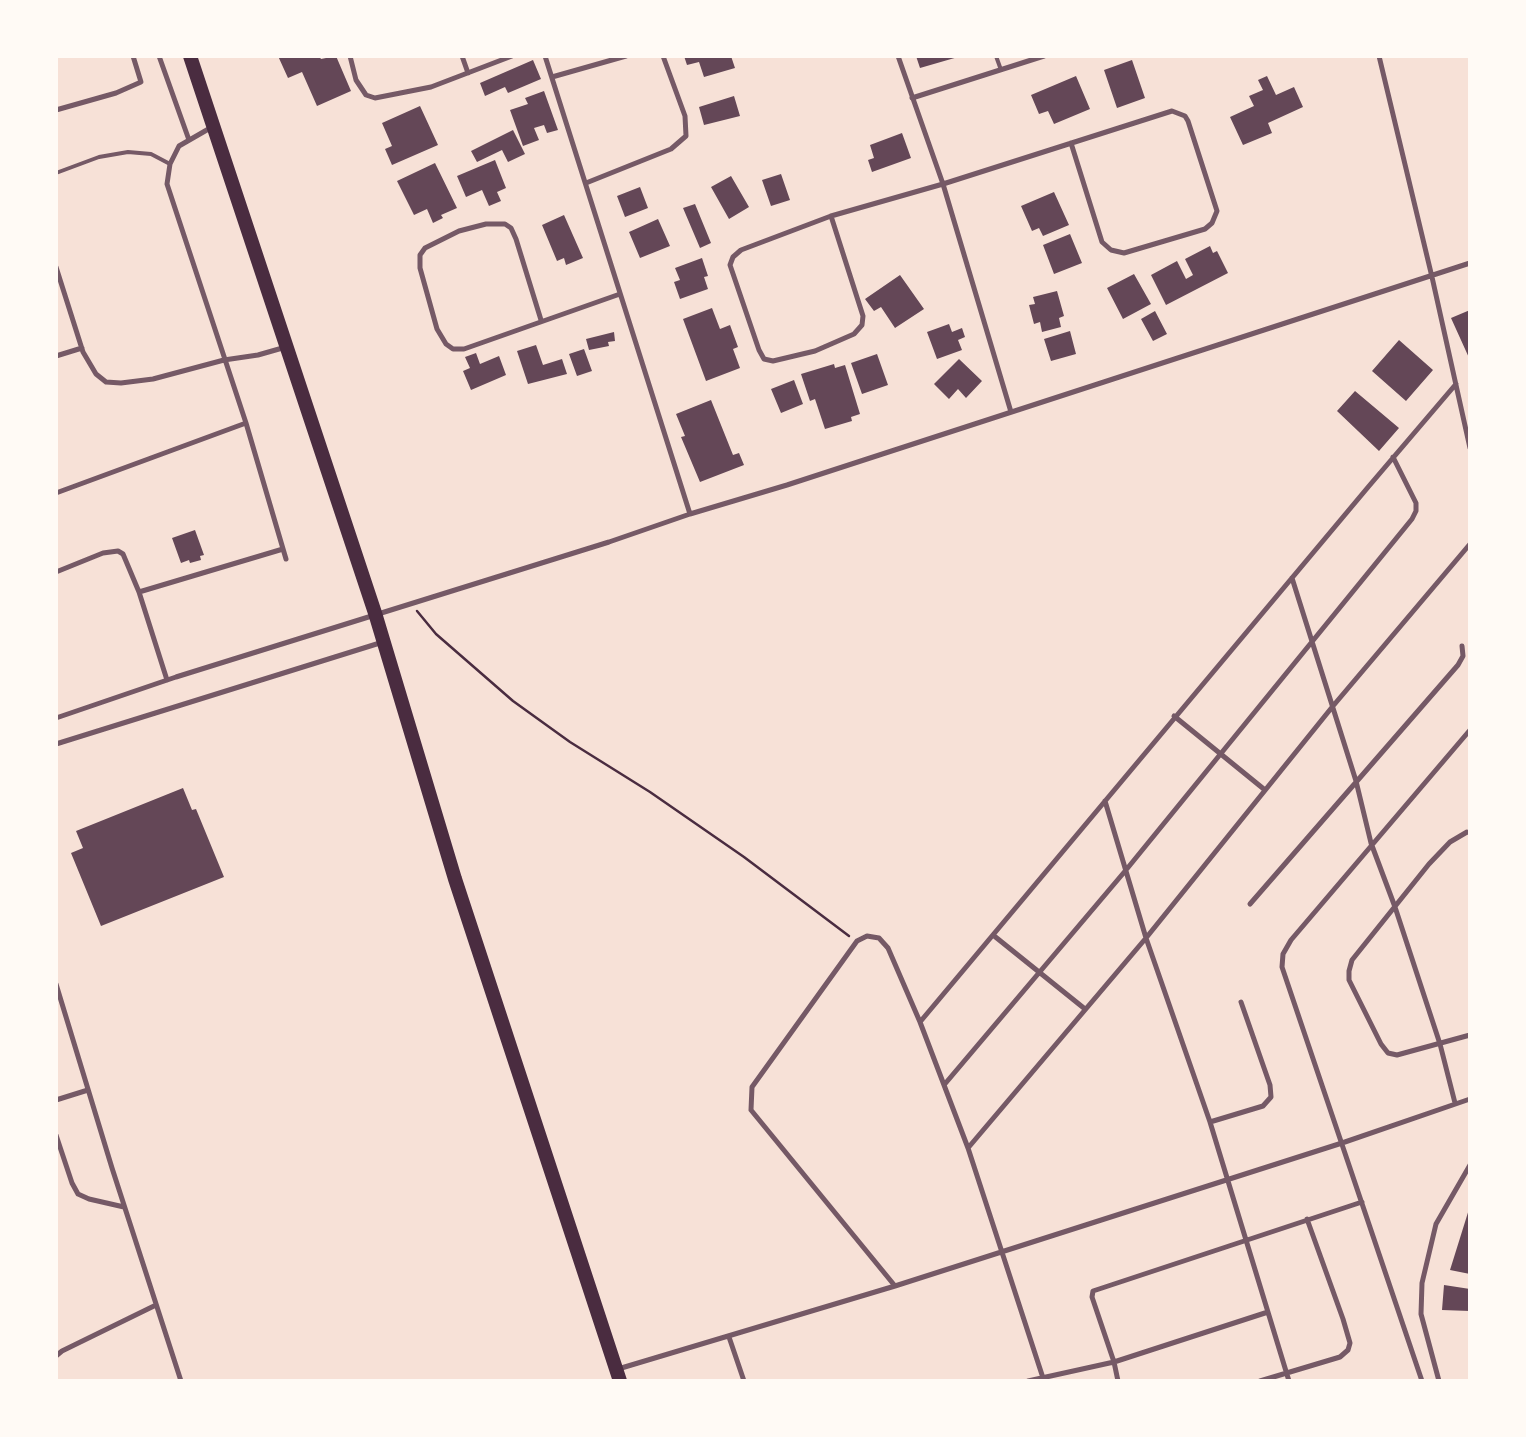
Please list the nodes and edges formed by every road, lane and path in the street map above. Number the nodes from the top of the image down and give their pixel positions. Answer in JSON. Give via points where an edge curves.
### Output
{"nodes":[{"id":1,"x":133,"y":56,"type":"edge"},
{"id":2,"x":159,"y":56,"type":"edge"},
{"id":3,"x":190,"y":56,"type":"edge"},
{"id":4,"x":350,"y":56,"type":"edge"},
{"id":5,"x":462,"y":56,"type":"edge"},
{"id":6,"x":512,"y":56,"type":"edge"},
{"id":7,"x":545,"y":56,"type":"edge"},
{"id":8,"x":626,"y":56,"type":"edge"},
{"id":9,"x":663,"y":56,"type":"edge"},
{"id":10,"x":898,"y":56,"type":"edge"},
{"id":11,"x":996,"y":56,"type":"edge"},
{"id":12,"x":1044,"y":56,"type":"edge"},
{"id":13,"x":1379,"y":56,"type":"edge"},
{"id":14,"x":1000,"y":70,"type":"junction"},
{"id":15,"x":468,"y":73,"type":"junction"},
{"id":16,"x":552,"y":77,"type":"junction"},
{"id":17,"x":912,"y":98,"type":"junction"},
{"id":18,"x":56,"y":110,"type":"edge"},
{"id":19,"x":213,"y":126,"type":"junction"},
{"id":20,"x":189,"y":140,"type":"junction"},
{"id":21,"x":1071,"y":144,"type":"junction"},
{"id":22,"x":170,"y":164,"type":"junction"},
{"id":23,"x":56,"y":173,"type":"edge"},
{"id":24,"x":586,"y":183,"type":"junction"},
{"id":25,"x":943,"y":184,"type":"junction"},
{"id":26,"x":831,"y":216,"type":"junction"},
{"id":27,"x":1470,"y":264,"type":"edge"},
{"id":28,"x":56,"y":266,"type":"edge"},
{"id":29,"x":1432,"y":276,"type":"junction"},
{"id":30,"x":620,"y":294,"type":"junction"},
{"id":31,"x":540,"y":320,"type":"junction"},
{"id":32,"x":286,"y":347,"type":"junction"},
{"id":33,"x":82,"y":348,"type":"junction"},
{"id":34,"x":56,"y":356,"type":"edge"},
{"id":35,"x":224,"y":360,"type":"junction"},
{"id":36,"x":1456,"y":384,"type":"junction"},
{"id":37,"x":1011,"y":412,"type":"junction"},
{"id":38,"x":246,"y":423,"type":"junction"},
{"id":39,"x":1470,"y":448,"type":"edge"},
{"id":40,"x":1393,"y":457,"type":"junction"},
{"id":41,"x":56,"y":492,"type":"edge"},
{"id":42,"x":690,"y":514,"type":"junction"},
{"id":43,"x":1470,"y":544,"type":"edge"},
{"id":44,"x":283,"y":549,"type":"junction"},
{"id":45,"x":286,"y":560,"type":"dead end"},
{"id":46,"x":56,"y":572,"type":"edge"},
{"id":47,"x":1292,"y":578,"type":"junction"},
{"id":48,"x":139,"y":592,"type":"junction"},
{"id":49,"x":411,"y":604,"type":"junction"},
{"id":50,"x":375,"y":614,"type":"junction"},
{"id":51,"x":383,"y":642,"type":"junction"},
{"id":52,"x":1312,"y":643,"type":"junction"},
{"id":53,"x":1462,"y":646,"type":"dead end"},
{"id":54,"x":167,"y":680,"type":"junction"},
{"id":55,"x":1333,"y":706,"type":"junction"},
{"id":56,"x":1174,"y":716,"type":"junction"},
{"id":57,"x":56,"y":718,"type":"edge"},
{"id":58,"x":1470,"y":730,"type":"edge"},
{"id":59,"x":56,"y":744,"type":"edge"},
{"id":60,"x":1221,"y":755,"type":"junction"},
{"id":61,"x":1356,"y":781,"type":"junction"},
{"id":62,"x":1265,"y":790,"type":"junction"},
{"id":63,"x":1105,"y":802,"type":"junction"},
{"id":64,"x":1470,"y":833,"type":"edge"},
{"id":65,"x":1371,"y":843,"type":"junction"},
{"id":66,"x":1126,"y":870,"type":"junction"},
{"id":67,"x":1250,"y":904,"type":"dead end"},
{"id":68,"x":1395,"y":907,"type":"junction"},
{"id":69,"x":993,"y":935,"type":"junction"},
{"id":70,"x":1146,"y":938,"type":"junction"},
{"id":71,"x":857,"y":941,"type":"junction"},
{"id":72,"x":1039,"y":973,"type":"junction"},
{"id":73,"x":56,"y":984,"type":"edge"},
{"id":74,"x":1241,"y":1002,"type":"dead end"},
{"id":75,"x":1085,"y":1010,"type":"junction"},
{"id":76,"x":920,"y":1022,"type":"junction"},
{"id":77,"x":1470,"y":1035,"type":"edge"},
{"id":78,"x":1440,"y":1044,"type":"junction"},
{"id":79,"x":944,"y":1085,"type":"junction"},
{"id":80,"x":88,"y":1090,"type":"junction"},
{"id":81,"x":1470,"y":1099,"type":"edge"},
{"id":82,"x":56,"y":1100,"type":"edge"},
{"id":83,"x":1455,"y":1103,"type":"junction"},
{"id":84,"x":1210,"y":1122,"type":"junction"},
{"id":85,"x":56,"y":1135,"type":"edge"},
{"id":86,"x":1342,"y":1143,"type":"junction"},
{"id":87,"x":968,"y":1148,"type":"junction"},
{"id":88,"x":1470,"y":1165,"type":"edge"},
{"id":89,"x":1227,"y":1179,"type":"junction"},
{"id":90,"x":1362,"y":1202,"type":"junction"},
{"id":91,"x":124,"y":1207,"type":"junction"},
{"id":92,"x":1308,"y":1219,"type":"junction"},
{"id":93,"x":1245,"y":1239,"type":"junction"},
{"id":94,"x":1002,"y":1251,"type":"junction"},
{"id":95,"x":895,"y":1286,"type":"junction"},
{"id":96,"x":156,"y":1305,"type":"junction"},
{"id":97,"x":1268,"y":1312,"type":"junction"},
{"id":98,"x":729,"y":1337,"type":"junction"},
{"id":99,"x":56,"y":1356,"type":"edge"},
{"id":100,"x":1114,"y":1362,"type":"junction"},
{"id":101,"x":1286,"y":1372,"type":"junction"},
{"id":102,"x":618,"y":1375,"type":"edge"},
{"id":103,"x":1043,"y":1378,"type":"edge"},
{"id":104,"x":181,"y":1381,"type":"edge"},
{"id":105,"x":744,"y":1381,"type":"edge"},
{"id":106,"x":1028,"y":1381,"type":"edge"},
{"id":107,"x":1118,"y":1381,"type":"edge"},
{"id":108,"x":1260,"y":1381,"type":"edge"},
{"id":109,"x":1289,"y":1381,"type":"edge"},
{"id":110,"x":1422,"y":1381,"type":"edge"},
{"id":111,"x":1439,"y":1381,"type":"edge"}],
"edges":[{"from":1,"to":18,"type":"street","via":[[141,82]]},
{"from":2,"to":20,"type":"street"},
{"from":3,"to":19,"type":"highway"},
{"from":4,"to":15,"type":"street","via":[[356,80],[366,95],[376,98],[431,87]]},
{"from":5,"to":15,"type":"street"},
{"from":6,"to":15,"type":"street"},
{"from":7,"to":16,"type":"street"},
{"from":8,"to":16,"type":"street"},
{"from":9,"to":24,"type":"street","via":[[685,116],[686,136],[672,149]]},
{"from":10,"to":17,"type":"street"},
{"from":11,"to":14,"type":"lane"},
{"from":12,"to":14,"type":"street"},
{"from":13,"to":29,"type":"street"},
{"from":14,"to":17,"type":"street"},
{"from":16,"to":24,"type":"street"},
{"from":17,"to":25,"type":"street"},
{"from":19,"to":20,"type":"street"},
{"from":19,"to":32,"type":"highway"},
{"from":20,"to":22,"type":"street","via":[[179,146]]},
{"from":21,"to":21,"type":"street","via":[[1172,111],[1178,112],[1188,121],[1217,211],[1212,223],[1205,229],[1124,253],[1111,250],[1102,242]]},
{"from":21,"to":25,"type":"street"},
{"from":22,"to":23,"type":"lane","via":[[151,154],[128,152],[99,157]]},
{"from":22,"to":35,"type":"street","via":[[167,184]]},
{"from":24,"to":30,"type":"street"},
{"from":25,"to":26,"type":"street"},
{"from":25,"to":37,"type":"street"},
{"from":26,"to":26,"type":"street","via":[[863,316],[862,325],[854,334],[815,351],[773,361],[764,359],[732,272],[733,257],[749,247]]},
{"from":27,"to":29,"type":"street"},
{"from":28,"to":33,"type":"street"},
{"from":29,"to":36,"type":"street"},
{"from":29,"to":37,"type":"street"},
{"from":30,"to":31,"type":"street"},
{"from":30,"to":42,"type":"street"},
{"from":31,"to":31,"type":"street","via":[[516,239],[505,224],[486,224],[459,231],[425,248],[420,255],[420,268],[437,329],[453,349],[464,348]]},
{"from":32,"to":35,"type":"street"},
{"from":32,"to":50,"type":"highway"},
{"from":33,"to":34,"type":"street"},
{"from":33,"to":35,"type":"street","via":[[96,374],[106,382],[153,379]]},
{"from":35,"to":38,"type":"street"},
{"from":36,"to":39,"type":"street"},
{"from":36,"to":40,"type":"street"},
{"from":37,"to":42,"type":"street"},
{"from":38,"to":41,"type":"street"},
{"from":38,"to":44,"type":"street"},
{"from":40,"to":47,"type":"street"},
{"from":40,"to":52,"type":"street","via":[[1416,503],[1416,512]]},
{"from":42,"to":49,"type":"street"},
{"from":43,"to":55,"type":"street"},
{"from":44,"to":45,"type":"street"},
{"from":44,"to":48,"type":"street"},
{"from":46,"to":48,"type":"street","via":[[103,553],[118,552],[127,559]]},
{"from":47,"to":52,"type":"street"},
{"from":47,"to":56,"type":"street"},
{"from":48,"to":54,"type":"street"},
{"from":49,"to":50,"type":"street"},
{"from":49,"to":71,"type":"path","via":[[436,634],[513,701],[713,835]]},
{"from":50,"to":51,"type":"highway"},
{"from":50,"to":54,"type":"street"},
{"from":51,"to":59,"type":"street"},
{"from":51,"to":102,"type":"highway","via":[[455,879]]},
{"from":52,"to":55,"type":"street"},
{"from":52,"to":60,"type":"street"},
{"from":53,"to":61,"type":"street","via":[[1463,656],[1458,665]]},
{"from":54,"to":57,"type":"street"},
{"from":55,"to":61,"type":"street"},
{"from":55,"to":62,"type":"street"},
{"from":56,"to":60,"type":"street"},
{"from":56,"to":63,"type":"street"},
{"from":58,"to":65,"type":"street"},
{"from":60,"to":62,"type":"street"},
{"from":60,"to":66,"type":"street"},
{"from":61,"to":65,"type":"street"},
{"from":61,"to":67,"type":"street"},
{"from":62,"to":70,"type":"street"},
{"from":63,"to":66,"type":"street"},
{"from":63,"to":69,"type":"street"},
{"from":64,"to":68,"type":"street","via":[[1466,832],[1450,842]]},
{"from":65,"to":68,"type":"street"},
{"from":65,"to":86,"type":"street","via":[[1283,954],[1282,967]]},
{"from":66,"to":70,"type":"street"},
{"from":66,"to":72,"type":"street"},
{"from":68,"to":78,"type":"street"},
{"from":68,"to":78,"type":"street","via":[[1352,960],[1350,980],[1388,1053],[1397,1055]]},
{"from":69,"to":72,"type":"street"},
{"from":69,"to":76,"type":"street"},
{"from":70,"to":75,"type":"street"},
{"from":70,"to":84,"type":"street"},
{"from":71,"to":76,"type":"street","via":[[867,936],[878,938],[888,948]]},
{"from":71,"to":95,"type":"street","via":[[752,1086],[751,1110]]},
{"from":72,"to":75,"type":"street"},
{"from":72,"to":79,"type":"street"},
{"from":73,"to":80,"type":"street"},
{"from":74,"to":84,"type":"street","via":[[1271,1096],[1263,1106]]},
{"from":75,"to":87,"type":"street"},
{"from":76,"to":79,"type":"street"},
{"from":77,"to":78,"type":"street"},
{"from":78,"to":83,"type":"street"},
{"from":79,"to":87,"type":"street"},
{"from":80,"to":82,"type":"street"},
{"from":80,"to":91,"type":"street"},
{"from":81,"to":83,"type":"street"},
{"from":83,"to":86,"type":"street"},
{"from":84,"to":89,"type":"street"},
{"from":85,"to":91,"type":"street","via":[[78,1194]]},
{"from":86,"to":89,"type":"street"},
{"from":86,"to":90,"type":"street"},
{"from":87,"to":94,"type":"street"},
{"from":88,"to":111,"type":"street","via":[[1436,1224],[1422,1283],[1421,1314]]},
{"from":89,"to":93,"type":"street"},
{"from":89,"to":94,"type":"street"},
{"from":90,"to":92,"type":"street"},
{"from":90,"to":110,"type":"street"},
{"from":91,"to":96,"type":"street"},
{"from":92,"to":93,"type":"street"},
{"from":92,"to":101,"type":"street","via":[[1350,1344],[1340,1357]]},
{"from":93,"to":97,"type":"street"},
{"from":93,"to":100,"type":"street","via":[[1093,1291]]},
{"from":94,"to":95,"type":"street"},
{"from":94,"to":103,"type":"street"},
{"from":95,"to":98,"type":"street"},
{"from":96,"to":99,"type":"street"},
{"from":96,"to":104,"type":"street"},
{"from":97,"to":100,"type":"street"},
{"from":97,"to":101,"type":"street"},
{"from":98,"to":102,"type":"street"},
{"from":98,"to":105,"type":"street"},
{"from":100,"to":103,"type":"street"},
{"from":100,"to":107,"type":"street"},
{"from":101,"to":108,"type":"street"},
{"from":101,"to":109,"type":"street"},
{"from":103,"to":106,"type":"street"}]}
